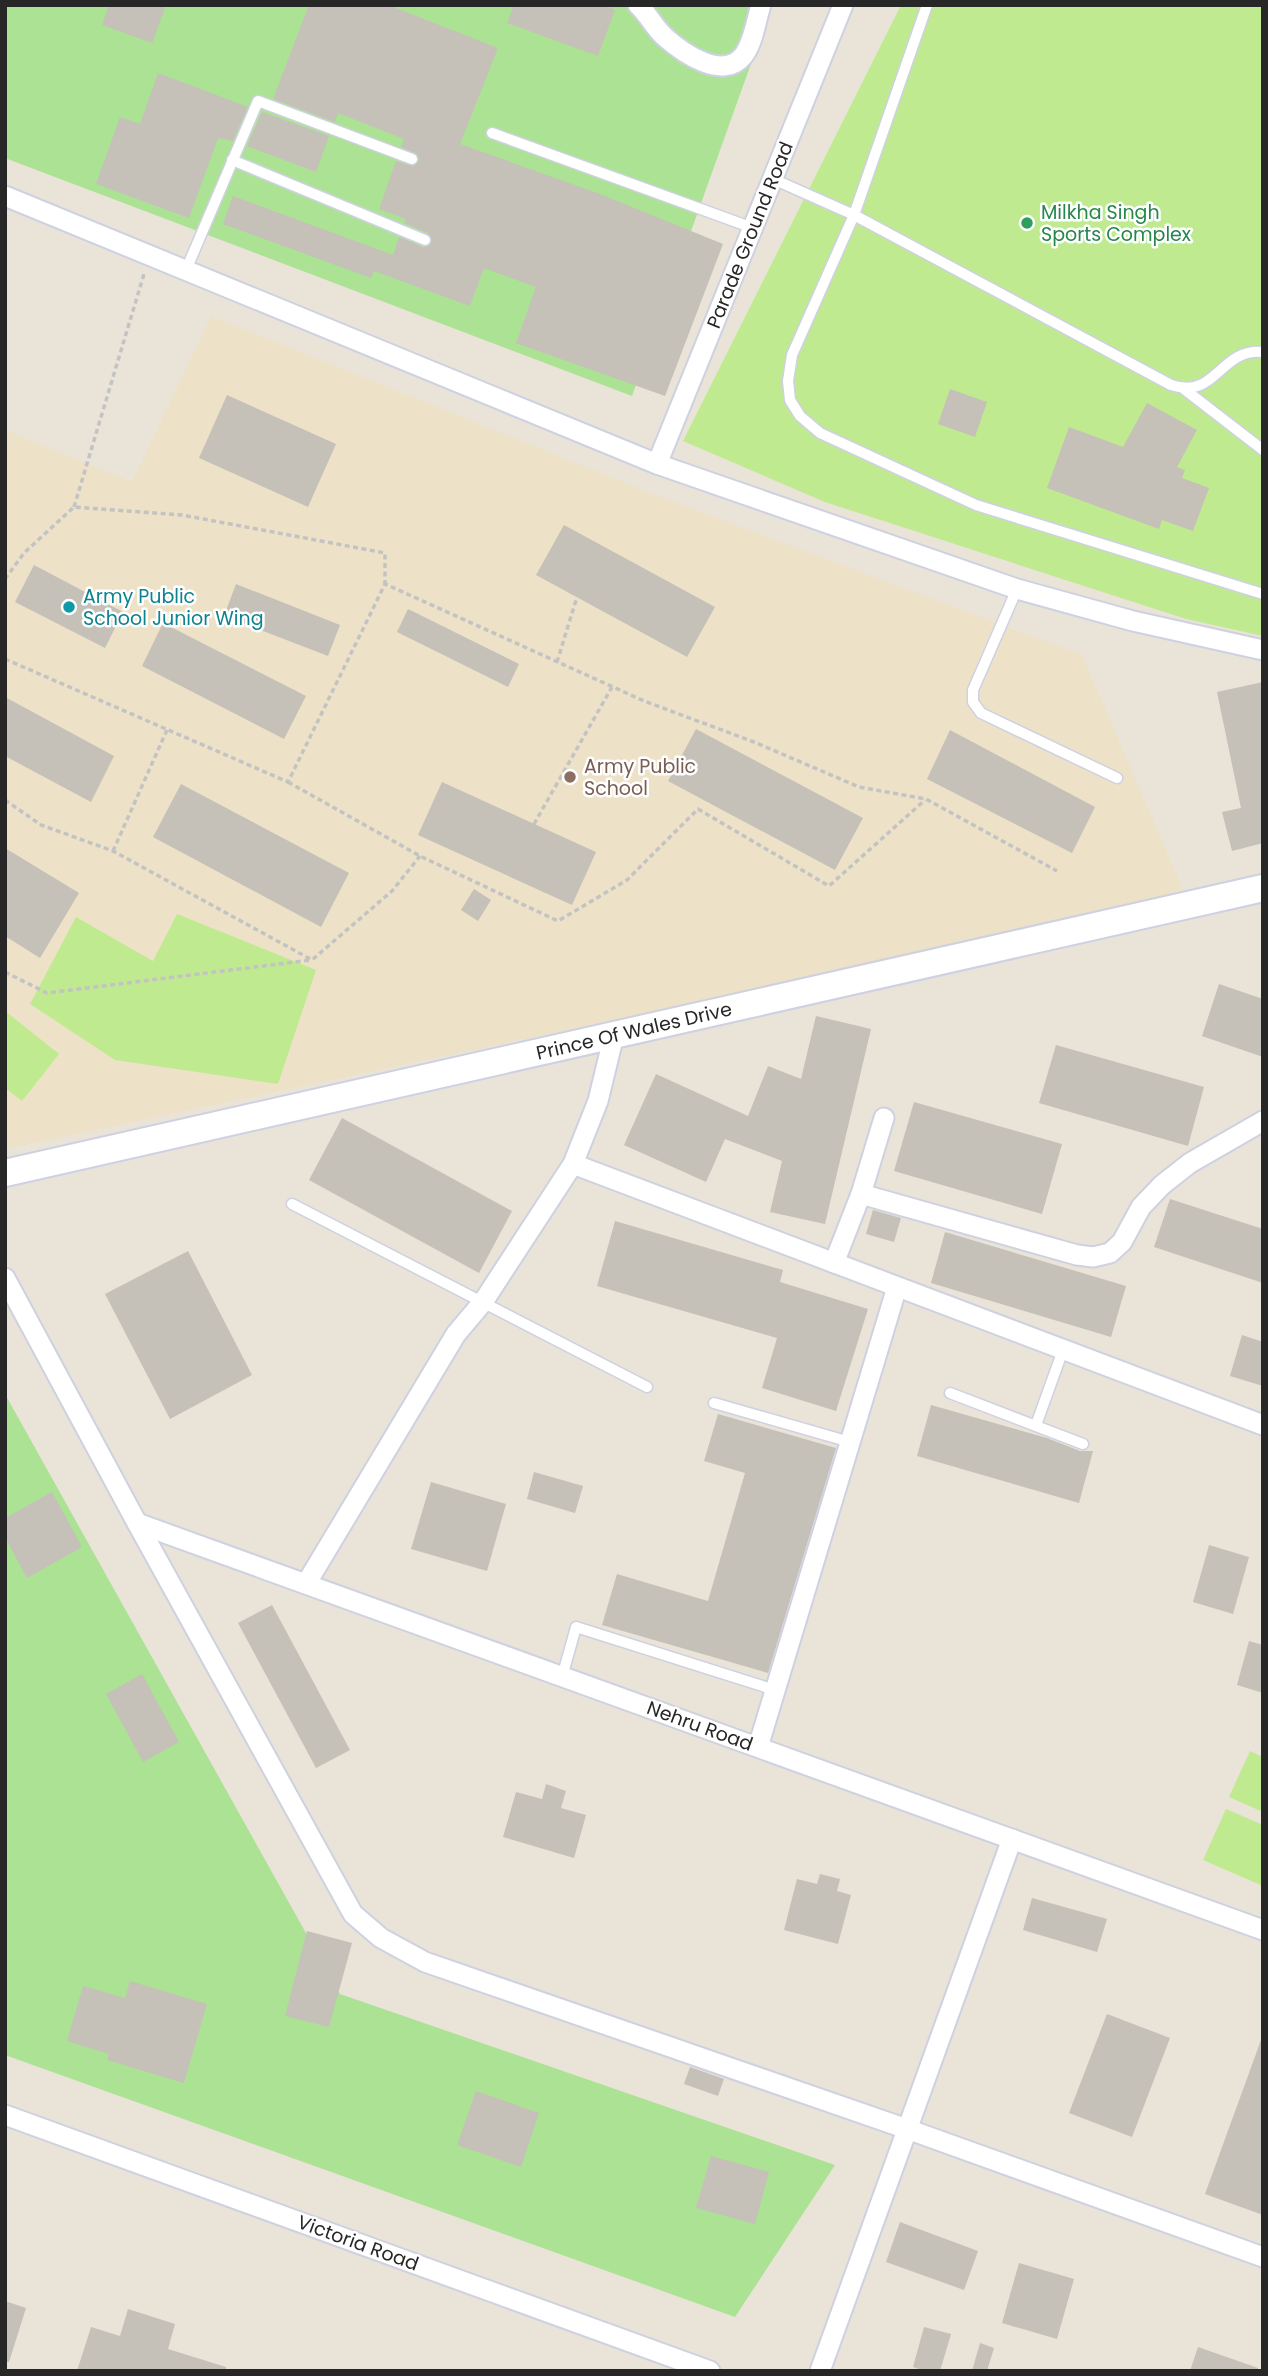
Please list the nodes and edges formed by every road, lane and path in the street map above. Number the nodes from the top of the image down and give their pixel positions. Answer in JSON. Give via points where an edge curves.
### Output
{"nodes":[{"id":1,"x":638,"y":5,"type":"edge"},
{"id":2,"x":761,"y":5,"type":"edge"},
{"id":3,"x":843,"y":5,"type":"edge"},
{"id":4,"x":927,"y":5,"type":"edge"},
{"id":5,"x":492,"y":133,"type":"dead end"},
{"id":6,"x":412,"y":159,"type":"dead end"},
{"id":7,"x":232,"y":160,"type":"junction"},
{"id":8,"x":773,"y":179,"type":"junction"},
{"id":9,"x":5,"y":196,"type":"edge"},
{"id":10,"x":853,"y":215,"type":"junction"},
{"id":11,"x":753,"y":228,"type":"junction"},
{"id":12,"x":425,"y":240,"type":"dead end"},
{"id":13,"x":150,"y":255,"type":"junction"},
{"id":14,"x":186,"y":270,"type":"junction"},
{"id":15,"x":1263,"y":352,"type":"edge"},
{"id":16,"x":1184,"y":389,"type":"junction"},
{"id":17,"x":1263,"y":450,"type":"edge"},
{"id":18,"x":657,"y":464,"type":"junction"},
{"id":19,"x":74,"y":507,"type":"junction"},
{"id":20,"x":5,"y":579,"type":"edge"},
{"id":21,"x":385,"y":584,"type":"junction"},
{"id":22,"x":1017,"y":589,"type":"junction"},
{"id":23,"x":1263,"y":594,"type":"edge"},
{"id":24,"x":577,"y":597,"type":"dead end"},
{"id":25,"x":1263,"y":650,"type":"edge"},
{"id":26,"x":5,"y":659,"type":"edge"},
{"id":27,"x":557,"y":662,"type":"junction"},
{"id":28,"x":612,"y":687,"type":"junction"},
{"id":29,"x":167,"y":730,"type":"junction"},
{"id":30,"x":1117,"y":778,"type":"dead end"},
{"id":31,"x":288,"y":782,"type":"junction"},
{"id":32,"x":926,"y":799,"type":"junction"},
{"id":33,"x":5,"y":800,"type":"edge"},
{"id":34,"x":534,"y":824,"type":"dead end"},
{"id":35,"x":113,"y":851,"type":"junction"},
{"id":36,"x":419,"y":856,"type":"junction"},
{"id":37,"x":1057,"y":872,"type":"dead end"},
{"id":38,"x":1263,"y":888,"type":"edge"},
{"id":39,"x":312,"y":960,"type":"junction"},
{"id":40,"x":5,"y":972,"type":"edge"},
{"id":41,"x":614,"y":1035,"type":"junction"},
{"id":42,"x":884,"y":1118,"type":"dead end"},
{"id":43,"x":1263,"y":1121,"type":"edge"},
{"id":44,"x":573,"y":1164,"type":"junction"},
{"id":45,"x":5,"y":1173,"type":"edge"},
{"id":46,"x":860,"y":1194,"type":"junction"},
{"id":47,"x":292,"y":1205,"type":"dead end"},
{"id":48,"x":834,"y":1263,"type":"junction"},
{"id":49,"x":5,"y":1278,"type":"edge"},
{"id":50,"x":897,"y":1287,"type":"junction"},
{"id":51,"x":483,"y":1301,"type":"junction"},
{"id":52,"x":1063,"y":1350,"type":"junction"},
{"id":53,"x":647,"y":1387,"type":"dead end"},
{"id":54,"x":950,"y":1393,"type":"dead end"},
{"id":55,"x":714,"y":1402,"type":"dead end"},
{"id":56,"x":1036,"y":1425,"type":"junction"},
{"id":57,"x":1263,"y":1425,"type":"edge"},
{"id":58,"x":850,"y":1442,"type":"junction"},
{"id":59,"x":1083,"y":1444,"type":"dead end"},
{"id":60,"x":137,"y":1523,"type":"junction"},
{"id":61,"x":306,"y":1584,"type":"junction"},
{"id":62,"x":562,"y":1677,"type":"junction"},
{"id":63,"x":775,"y":1690,"type":"junction"},
{"id":64,"x":758,"y":1747,"type":"junction"},
{"id":65,"x":1013,"y":1839,"type":"junction"},
{"id":66,"x":1263,"y":1930,"type":"edge"},
{"id":67,"x":5,"y":2115,"type":"edge"},
{"id":68,"x":907,"y":2129,"type":"junction"},
{"id":69,"x":1263,"y":2257,"type":"edge"},
{"id":70,"x":710,"y":2371,"type":"edge"},
{"id":71,"x":820,"y":2371,"type":"edge"}],
"edges":[{"from":1,"to":2,"type":"street","via":[[663,36],[688,55],[714,66],[738,61],[745,54]]},
{"from":3,"to":8,"type":"street","name":"Parade Ground Road"},
{"from":4,"to":10,"type":"lane"},
{"from":5,"to":11,"type":"lane"},
{"from":6,"to":7,"type":"lane","via":[[258,101]]},
{"from":7,"to":12,"type":"lane"},
{"from":7,"to":14,"type":"lane"},
{"from":8,"to":10,"type":"lane"},
{"from":8,"to":11,"type":"street","name":"Parade Ground Road"},
{"from":9,"to":13,"type":"street"},
{"from":10,"to":16,"type":"lane"},
{"from":10,"to":23,"type":"lane","via":[[792,355],[790,400],[800,416],[820,433],[976,505]]},
{"from":11,"to":18,"type":"street","name":"Parade Ground Road"},
{"from":13,"to":14,"type":"street"},
{"from":13,"to":19,"type":"path"},
{"from":14,"to":18,"type":"street"},
{"from":15,"to":16,"type":"lane","via":[[1249,351],[1231,359],[1205,384]]},
{"from":16,"to":17,"type":"lane"},
{"from":18,"to":22,"type":"street"},
{"from":19,"to":20,"type":"path","via":[[24,553]]},
{"from":19,"to":21,"type":"path","via":[[183,515],[385,553]]},
{"from":21,"to":27,"type":"path"},
{"from":21,"to":31,"type":"path"},
{"from":22,"to":25,"type":"street"},
{"from":22,"to":30,"type":"lane","via":[[973,690],[973,702],[981,713]]},
{"from":24,"to":27,"type":"path"},
{"from":26,"to":29,"type":"path"},
{"from":27,"to":28,"type":"path"},
{"from":28,"to":32,"type":"path","via":[[859,787]]},
{"from":28,"to":34,"type":"path"},
{"from":29,"to":31,"type":"path"},
{"from":29,"to":35,"type":"path"},
{"from":31,"to":36,"type":"path"},
{"from":32,"to":36,"type":"path","via":[[830,886],[698,809],[627,880],[558,920]]},
{"from":32,"to":37,"type":"path"},
{"from":33,"to":35,"type":"path","via":[[41,825]]},
{"from":35,"to":39,"type":"path"},
{"from":36,"to":39,"type":"path","via":[[392,891]]},
{"from":38,"to":41,"type":"main road","name":"Prince Of Wales Drive"},
{"from":39,"to":40,"type":"path","via":[[47,993]]},
{"from":41,"to":44,"type":"street","via":[[598,1101]]},
{"from":41,"to":45,"type":"main road","name":"Prince Of Wales Drive"},
{"from":42,"to":46,"type":"street"},
{"from":43,"to":46,"type":"street","via":[[1190,1163],[1162,1185],[1142,1207],[1122,1242],[1093,1257]]},
{"from":44,"to":48,"type":"street"},
{"from":44,"to":51,"type":"street"},
{"from":46,"to":48,"type":"street"},
{"from":47,"to":51,"type":"lane"},
{"from":48,"to":50,"type":"street"},
{"from":49,"to":60,"type":"street"},
{"from":50,"to":52,"type":"street"},
{"from":50,"to":58,"type":"street"},
{"from":51,"to":53,"type":"lane"},
{"from":51,"to":61,"type":"street","via":[[456,1334]]},
{"from":52,"to":56,"type":"lane"},
{"from":52,"to":57,"type":"street"},
{"from":54,"to":56,"type":"lane"},
{"from":55,"to":58,"type":"lane"},
{"from":56,"to":59,"type":"lane"},
{"from":58,"to":63,"type":"street"},
{"from":60,"to":61,"type":"street","name":"Nehru Road"},
{"from":60,"to":68,"type":"street","via":[[353,1914],[380,1938],[425,1962]]},
{"from":61,"to":62,"type":"street","name":"Nehru Road"},
{"from":62,"to":63,"type":"lane","via":[[576,1627]]},
{"from":62,"to":64,"type":"street","name":"Nehru Road"},
{"from":63,"to":64,"type":"street"},
{"from":64,"to":65,"type":"street","name":"Nehru Road"},
{"from":65,"to":66,"type":"street","name":"Nehru Road"},
{"from":65,"to":68,"type":"street"},
{"from":67,"to":70,"type":"street","name":"Victoria Road"},
{"from":68,"to":69,"type":"street"},
{"from":68,"to":71,"type":"street"}]}
